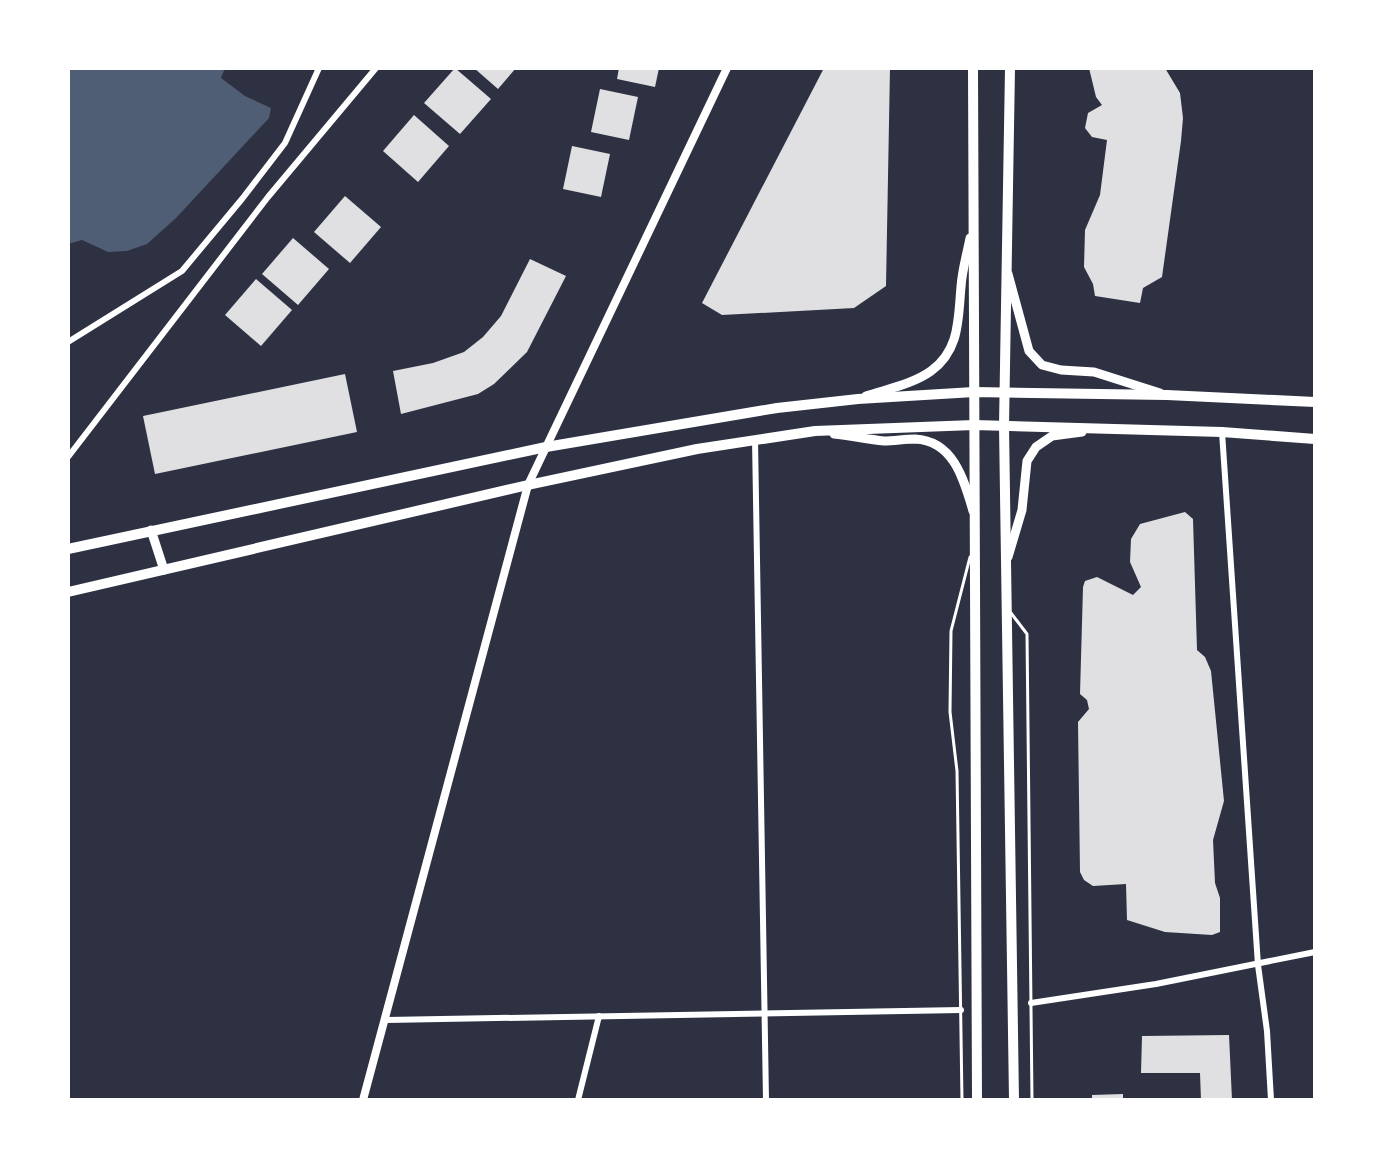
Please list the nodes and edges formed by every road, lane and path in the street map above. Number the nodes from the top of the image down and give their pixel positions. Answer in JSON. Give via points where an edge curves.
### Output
{"nodes":[{"id":1,"x":319,"y":68,"type":"edge"},
{"id":2,"x":376,"y":68,"type":"edge"},
{"id":3,"x":727,"y":68,"type":"edge"},
{"id":4,"x":973,"y":68,"type":"edge"},
{"id":5,"x":1010,"y":68,"type":"edge"},
{"id":6,"x":973,"y":226,"type":"junction"},
{"id":7,"x":1007,"y":271,"type":"junction"},
{"id":8,"x":68,"y":342,"type":"edge"},
{"id":9,"x":974,"y":392,"type":"junction"},
{"id":10,"x":1006,"y":392,"type":"junction"},
{"id":11,"x":1167,"y":395,"type":"junction"},
{"id":12,"x":858,"y":399,"type":"junction"},
{"id":13,"x":1315,"y":402,"type":"edge"},
{"id":14,"x":974,"y":425,"type":"junction"},
{"id":15,"x":1004,"y":426,"type":"junction"},
{"id":16,"x":1121,"y":429,"type":"junction"},
{"id":17,"x":815,"y":431,"type":"junction"},
{"id":18,"x":1222,"y":432,"type":"junction"},
{"id":19,"x":755,"y":439,"type":"junction"},
{"id":20,"x":1315,"y":439,"type":"edge"},
{"id":21,"x":546,"y":447,"type":"junction"},
{"id":22,"x":68,"y":457,"type":"edge"},
{"id":23,"x":528,"y":485,"type":"junction"},
{"id":24,"x":976,"y":517,"type":"junction"},
{"id":25,"x":151,"y":530,"type":"junction"},
{"id":26,"x":975,"y":538,"type":"junction"},
{"id":27,"x":68,"y":549,"type":"edge"},
{"id":28,"x":1006,"y":564,"type":"junction"},
{"id":29,"x":164,"y":570,"type":"junction"},
{"id":30,"x":68,"y":592,"type":"edge"},
{"id":31,"x":1007,"y":608,"type":"junction"},
{"id":32,"x":1315,"y":952,"type":"edge"},
{"id":33,"x":1258,"y":965,"type":"junction"},
{"id":34,"x":1031,"y":1003,"type":"junction"},
{"id":35,"x":961,"y":1010,"type":"junction"},
{"id":36,"x":765,"y":1014,"type":"junction"},
{"id":37,"x":599,"y":1016,"type":"junction"},
{"id":38,"x":386,"y":1020,"type":"junction"},
{"id":39,"x":363,"y":1100,"type":"edge"},
{"id":40,"x":578,"y":1100,"type":"edge"},
{"id":41,"x":766,"y":1100,"type":"edge"},
{"id":42,"x":962,"y":1100,"type":"edge"},
{"id":43,"x":977,"y":1100,"type":"edge"},
{"id":44,"x":1014,"y":1100,"type":"edge"},
{"id":45,"x":1032,"y":1100,"type":"edge"},
{"id":46,"x":1271,"y":1100,"type":"edge"}],
"edges":[{"from":1,"to":8,"type":"street","via":[[285,143],[182,271]]},
{"from":2,"to":22,"type":"street","via":[[268,197]]},
{"from":3,"to":21,"type":"street"},
{"from":4,"to":6,"type":"main road"},
{"from":5,"to":7,"type":"main road"},
{"from":6,"to":9,"type":"main road"},
{"from":6,"to":12,"type":"main road","via":[[956,338],[946,357],[929,373]]},
{"from":7,"to":10,"type":"main road"},
{"from":7,"to":11,"type":"main road","via":[[1029,351],[1042,365],[1094,372]]},
{"from":9,"to":10,"type":"main road"},
{"from":9,"to":12,"type":"main road"},
{"from":9,"to":14,"type":"main road"},
{"from":10,"to":11,"type":"main road"},
{"from":10,"to":15,"type":"main road"},
{"from":11,"to":13,"type":"main road"},
{"from":12,"to":21,"type":"main road"},
{"from":14,"to":15,"type":"main road"},
{"from":14,"to":17,"type":"main road"},
{"from":14,"to":24,"type":"main road"},
{"from":15,"to":16,"type":"main road"},
{"from":15,"to":28,"type":"main road"},
{"from":16,"to":18,"type":"main road"},
{"from":16,"to":28,"type":"main road","via":[[1052,436],[1036,447],[1027,461],[1022,510]]},
{"from":17,"to":19,"type":"main road"},
{"from":17,"to":24,"type":"main road","via":[[930,442],[947,452],[962,474]]},
{"from":18,"to":20,"type":"main road"},
{"from":18,"to":33,"type":"street"},
{"from":19,"to":23,"type":"main road"},
{"from":19,"to":36,"type":"street"},
{"from":21,"to":23,"type":"street"},
{"from":21,"to":25,"type":"main road"},
{"from":23,"to":29,"type":"main road"},
{"from":23,"to":38,"type":"street"},
{"from":24,"to":26,"type":"main road"},
{"from":25,"to":27,"type":"main road"},
{"from":25,"to":29,"type":"main road"},
{"from":26,"to":35,"type":"lane","via":[[951,631]]},
{"from":26,"to":43,"type":"main road"},
{"from":28,"to":31,"type":"main road"},
{"from":29,"to":30,"type":"main road"},
{"from":31,"to":34,"type":"lane","via":[[1027,634]]},
{"from":31,"to":44,"type":"main road"},
{"from":32,"to":33,"type":"street"},
{"from":33,"to":34,"type":"street"},
{"from":33,"to":46,"type":"street"},
{"from":34,"to":45,"type":"lane"},
{"from":35,"to":36,"type":"street"},
{"from":35,"to":42,"type":"lane"},
{"from":36,"to":37,"type":"street"},
{"from":36,"to":41,"type":"street"},
{"from":37,"to":38,"type":"street"},
{"from":37,"to":40,"type":"street"},
{"from":38,"to":39,"type":"street"}]}
